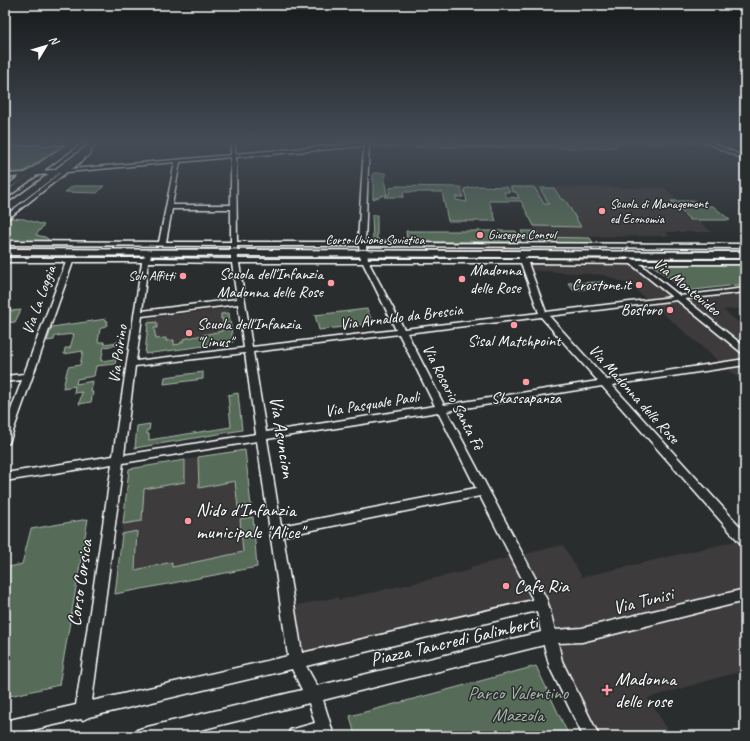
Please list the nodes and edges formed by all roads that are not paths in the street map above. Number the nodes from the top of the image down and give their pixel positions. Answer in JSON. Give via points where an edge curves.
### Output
{"nodes":[{"id":1,"x":24,"y":175,"type":"edge"},
{"id":2,"x":32,"y":176,"type":"edge"},
{"id":3,"x":52,"y":176,"type":"edge"},
{"id":4,"x":60,"y":176,"type":"edge"},
{"id":5,"x":175,"y":176,"type":"edge"},
{"id":6,"x":233,"y":176,"type":"edge"},
{"id":7,"x":366,"y":176,"type":"edge"},
{"id":8,"x":5,"y":189,"type":"edge"},
{"id":9,"x":5,"y":196,"type":"edge"},
{"id":10,"x":169,"y":207,"type":"junction"},
{"id":11,"x":233,"y":207,"type":"junction"},
{"id":12,"x":5,"y":210,"type":"edge"},
{"id":13,"x":5,"y":219,"type":"edge"},
{"id":14,"x":5,"y":243,"type":"edge"},
{"id":15,"x":162,"y":244,"type":"junction"},
{"id":16,"x":612,"y":245,"type":"junction"},
{"id":17,"x":745,"y":246,"type":"edge"},
{"id":18,"x":5,"y":252,"type":"edge"},
{"id":19,"x":234,"y":252,"type":"junction"},
{"id":20,"x":363,"y":253,"type":"junction"},
{"id":21,"x":624,"y":254,"type":"junction"},
{"id":22,"x":745,"y":255,"type":"edge"},
{"id":23,"x":148,"y":256,"type":"junction"},
{"id":24,"x":522,"y":258,"type":"junction"},
{"id":25,"x":5,"y":260,"type":"edge"},
{"id":26,"x":70,"y":260,"type":"junction"},
{"id":27,"x":632,"y":261,"type":"junction"},
{"id":28,"x":745,"y":262,"type":"edge"},
{"id":29,"x":745,"y":290,"type":"edge"},
{"id":30,"x":678,"y":298,"type":"junction"},
{"id":31,"x":241,"y":301,"type":"junction"},
{"id":32,"x":138,"y":314,"type":"junction"},
{"id":33,"x":543,"y":314,"type":"junction"},
{"id":34,"x":402,"y":331,"type":"junction"},
{"id":35,"x":248,"y":350,"type":"junction"},
{"id":36,"x":745,"y":351,"type":"edge"},
{"id":37,"x":745,"y":362,"type":"edge"},
{"id":38,"x":132,"y":364,"type":"junction"},
{"id":39,"x":28,"y":376,"type":"junction"},
{"id":40,"x":5,"y":379,"type":"edge"},
{"id":41,"x":604,"y":382,"type":"junction"},
{"id":42,"x":441,"y":409,"type":"junction"},
{"id":43,"x":262,"y":437,"type":"junction"},
{"id":44,"x":5,"y":440,"type":"edge"},
{"id":45,"x":117,"y":460,"type":"junction"},
{"id":46,"x":5,"y":477,"type":"edge"},
{"id":47,"x":484,"y":491,"type":"junction"},
{"id":48,"x":276,"y":532,"type":"junction"},
{"id":49,"x":745,"y":540,"type":"edge"},
{"id":50,"x":745,"y":595,"type":"edge"},
{"id":51,"x":542,"y":604,"type":"junction"},
{"id":52,"x":549,"y":637,"type":"junction"},
{"id":53,"x":296,"y":662,"type":"junction"},
{"id":54,"x":313,"y":695,"type":"junction"},
{"id":55,"x":83,"y":712,"type":"junction"},
{"id":56,"x":5,"y":729,"type":"edge"},
{"id":57,"x":325,"y":732,"type":"edge"},
{"id":58,"x":143,"y":736,"type":"edge"},
{"id":59,"x":296,"y":736,"type":"edge"},
{"id":60,"x":591,"y":736,"type":"edge"}],
"edges":[{"from":1,"to":8,"type":"street"},
{"from":2,"to":9,"type":"main road"},
{"from":3,"to":12,"type":"main road"},
{"from":4,"to":13,"type":"street"},
{"from":5,"to":10,"type":"street"},
{"from":6,"to":11,"type":"street","name":"Via Asuncion"},
{"from":7,"to":20,"type":"street"},
{"from":10,"to":11,"type":"street"},
{"from":10,"to":15,"type":"street"},
{"from":11,"to":19,"type":"street","name":"Via Asuncion"},
{"from":14,"to":15,"type":"street","name":"Corso Unione Sovietica"},
{"from":15,"to":19,"type":"street","name":"Corso Unione Sovietica"},
{"from":16,"to":17,"type":"street","name":"Corso Unione Sovietica"},
{"from":16,"to":20,"type":"street","name":"Corso Unione Sovietica"},
{"from":16,"to":21,"type":"street","name":"Via Montevideo"},
{"from":18,"to":23,"type":"main road","name":"Corso Unione Sovietica"},
{"from":19,"to":20,"type":"main road","name":"Corso Unione Sovietica"},
{"from":19,"to":23,"type":"main road","name":"Corso Unione Sovietica"},
{"from":19,"to":31,"type":"street","name":"Via Asuncion"},
{"from":20,"to":24,"type":"main road","name":"Corso Unione Sovietica"},
{"from":20,"to":34,"type":"street","name":"Via Rosario Santa Fè"},
{"from":21,"to":22,"type":"main road","name":"Corso Unione Sovietica"},
{"from":21,"to":24,"type":"main road","name":"Corso Unione Sovietica"},
{"from":21,"to":27,"type":"street","name":"Via Montevideo"},
{"from":23,"to":26,"type":"street","name":"Corso Unione Sovietica"},
{"from":23,"to":32,"type":"street","name":"Via Poirino"},
{"from":24,"to":27,"type":"street","name":"Corso Unione Sovietica"},
{"from":24,"to":33,"type":"street","name":"Via Madonna delle Rose"},
{"from":25,"to":26,"type":"street","name":"Corso Unione Sovietica"},
{"from":26,"to":39,"type":"street","name":"Via La Loggia"},
{"from":27,"to":28,"type":"street","name":"Corso Unione Sovietica"},
{"from":27,"to":30,"type":"street","name":"Via Montevideo"},
{"from":29,"to":30,"type":"street","name":"Via Arnaldo da Brescia"},
{"from":30,"to":33,"type":"street","name":"Via Arnaldo da Brescia"},
{"from":30,"to":36,"type":"street","name":"Via Montevideo"},
{"from":31,"to":32,"type":"street"},
{"from":31,"to":35,"type":"street","name":"Via Asuncion"},
{"from":32,"to":38,"type":"street","name":"Via Poirino"},
{"from":33,"to":34,"type":"street","name":"Via Arnaldo da Brescia"},
{"from":33,"to":41,"type":"street","name":"Via Madonna delle Rose"},
{"from":34,"to":35,"type":"street","name":"Via Arnaldo da Brescia"},
{"from":34,"to":42,"type":"street","name":"Via Rosario Santa Fè"},
{"from":35,"to":38,"type":"street","name":"Via Arnaldo da Brescia"},
{"from":35,"to":43,"type":"street","name":"Via Asuncion"},
{"from":37,"to":41,"type":"street","name":"Via Pasquale Paoli"},
{"from":38,"to":45,"type":"street","name":"Via Poirino"},
{"from":39,"to":40,"type":"street"},
{"from":39,"to":44,"type":"street","name":"Via La Loggia"},
{"from":41,"to":42,"type":"street","name":"Via Pasquale Paoli"},
{"from":41,"to":49,"type":"street","name":"Via Madonna delle Rose"},
{"from":42,"to":43,"type":"street","name":"Via Pasquale Paoli"},
{"from":42,"to":47,"type":"street","name":"Via Rosario Santa Fè"},
{"from":43,"to":45,"type":"street","name":"Via Pasquale Paoli"},
{"from":43,"to":48,"type":"street","name":"Via Asuncion"},
{"from":45,"to":46,"type":"street","name":"Via Pasquale Paoli"},
{"from":45,"to":55,"type":"street","name":"Corso Corsica"},
{"from":47,"to":48,"type":"street"},
{"from":47,"to":51,"type":"street","name":"Via Rosario Santa Fè"},
{"from":48,"to":53,"type":"street","name":"Via Asuncion"},
{"from":50,"to":52,"type":"street","name":"Via Tunisi","via":[[582,635]]},
{"from":51,"to":52,"type":"street","name":"Via Rosario Santa Fè"},
{"from":51,"to":53,"type":"street","name":"Piazza Tancredi Galimberti"},
{"from":52,"to":54,"type":"street","name":"Piazza Tancredi Galimberti"},
{"from":52,"to":60,"type":"street","name":"Piazza Tancredi Galimberti","via":[[555,663]]},
{"from":53,"to":54,"type":"street","name":"Via Asuncion"},
{"from":53,"to":55,"type":"street"},
{"from":54,"to":57,"type":"street","name":"Via Asuncion"},
{"from":54,"to":58,"type":"street"},
{"from":55,"to":56,"type":"street"},
{"from":57,"to":59,"type":"street"}]}
